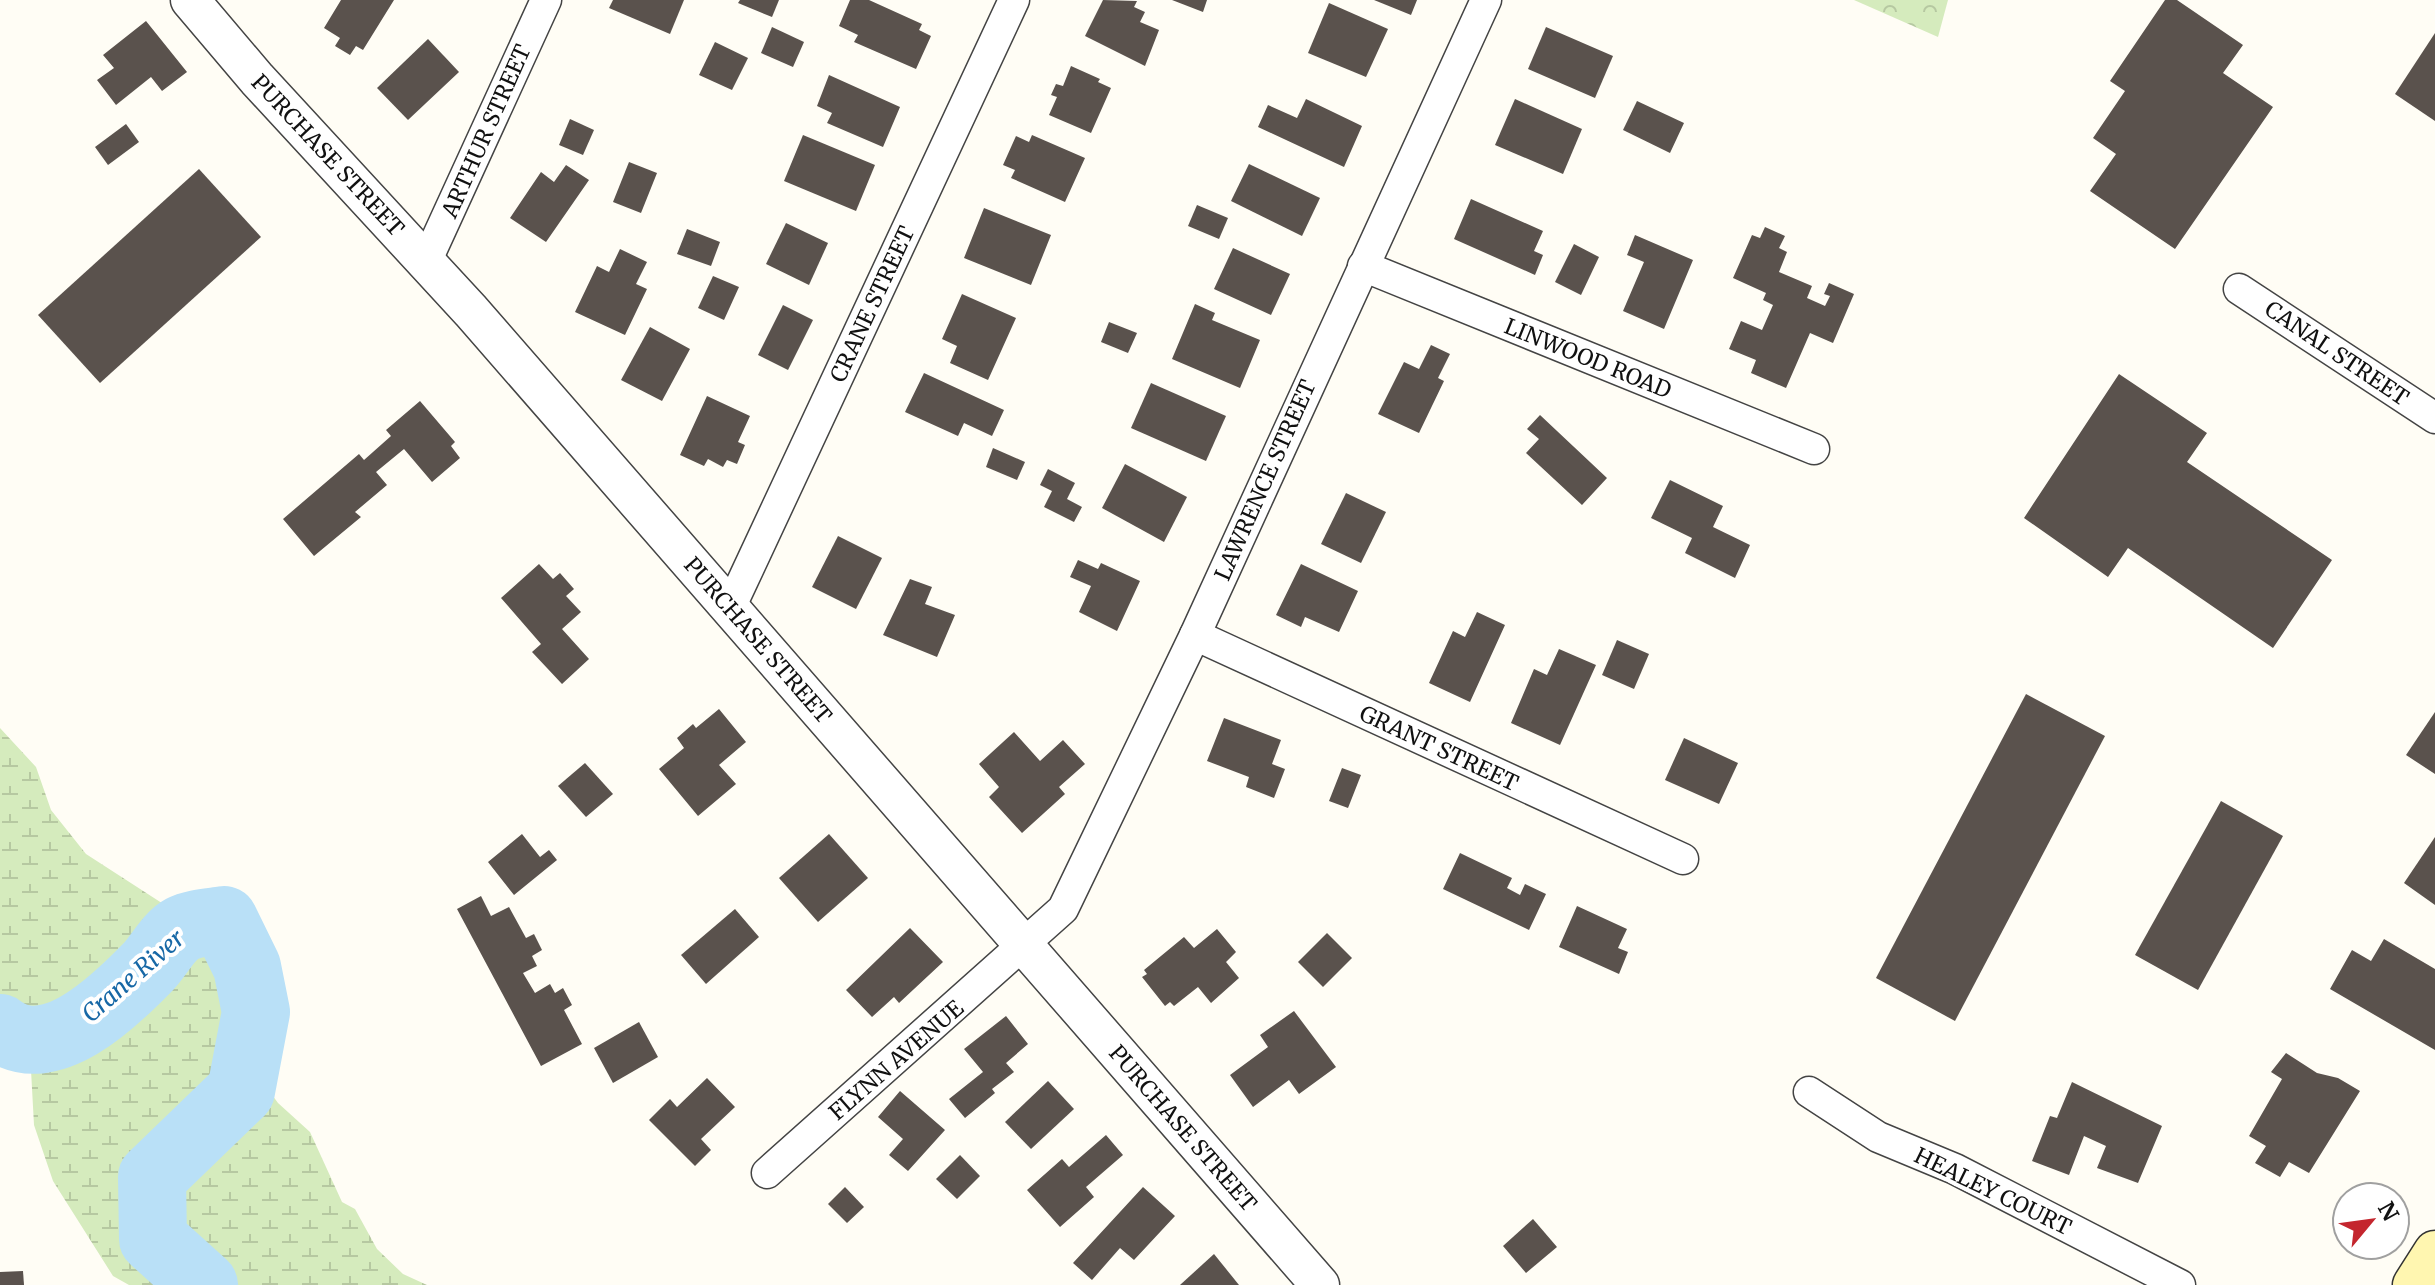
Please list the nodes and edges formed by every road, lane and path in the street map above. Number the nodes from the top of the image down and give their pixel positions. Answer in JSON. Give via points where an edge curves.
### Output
{"nodes":[{"id":1,"x":190,"y":0,"type":"edge"},
{"id":2,"x":546,"y":0,"type":"edge"},
{"id":3,"x":1014,"y":0,"type":"edge"},
{"id":4,"x":1486,"y":0,"type":"edge"},
{"id":5,"x":426,"y":262,"type":"junction"},
{"id":6,"x":1363,"y":266,"type":"junction"},
{"id":7,"x":2239,"y":289,"type":"dead end"},
{"id":8,"x":2435,"y":418,"type":"edge"},
{"id":9,"x":1814,"y":449,"type":"dead end"},
{"id":10,"x":730,"y":608,"type":"junction"},
{"id":11,"x":1195,"y":635,"type":"junction"},
{"id":12,"x":1683,"y":859,"type":"dead end"},
{"id":13,"x":1025,"y":946,"type":"junction"},
{"id":14,"x":1809,"y":1092,"type":"dead end"},
{"id":15,"x":767,"y":1173,"type":"dead end"},
{"id":16,"x":2435,"y":1252,"type":"edge"},
{"id":17,"x":1320,"y":1285,"type":"edge"},
{"id":18,"x":2180,"y":1285,"type":"edge"},
{"id":19,"x":2414,"y":1285,"type":"edge"}],
"edges":[{"from":1,"to":5,"type":"street","name":"PURCHASE STREET"},
{"from":2,"to":5,"type":"street","name":"ARTHUR STREET"},
{"from":3,"to":10,"type":"street","name":"CRANE STREET"},
{"from":4,"to":6,"type":"street","name":"LAWRENCE STREET"},
{"from":5,"to":10,"type":"street","name":"PURCHASE STREET"},
{"from":6,"to":9,"type":"street","name":"LINWOOD ROAD"},
{"from":6,"to":11,"type":"street","name":"LAWRENCE STREET"},
{"from":7,"to":8,"type":"street","name":"CANAL STREET"},
{"from":10,"to":13,"type":"street","name":"PURCHASE STREET"},
{"from":11,"to":12,"type":"street","name":"GRANT STREET"},
{"from":11,"to":13,"type":"street","name":"LAWRENCE STREET","via":[[1063,909]]},
{"from":13,"to":15,"type":"street","name":"FLYNN AVENUE"},
{"from":13,"to":17,"type":"street","name":"PURCHASE STREET"},
{"from":14,"to":18,"type":"street","name":"HEALEY COURT","via":[[1878,1137],[1955,1169]]},
{"from":16,"to":19,"type":"main road"}]}
